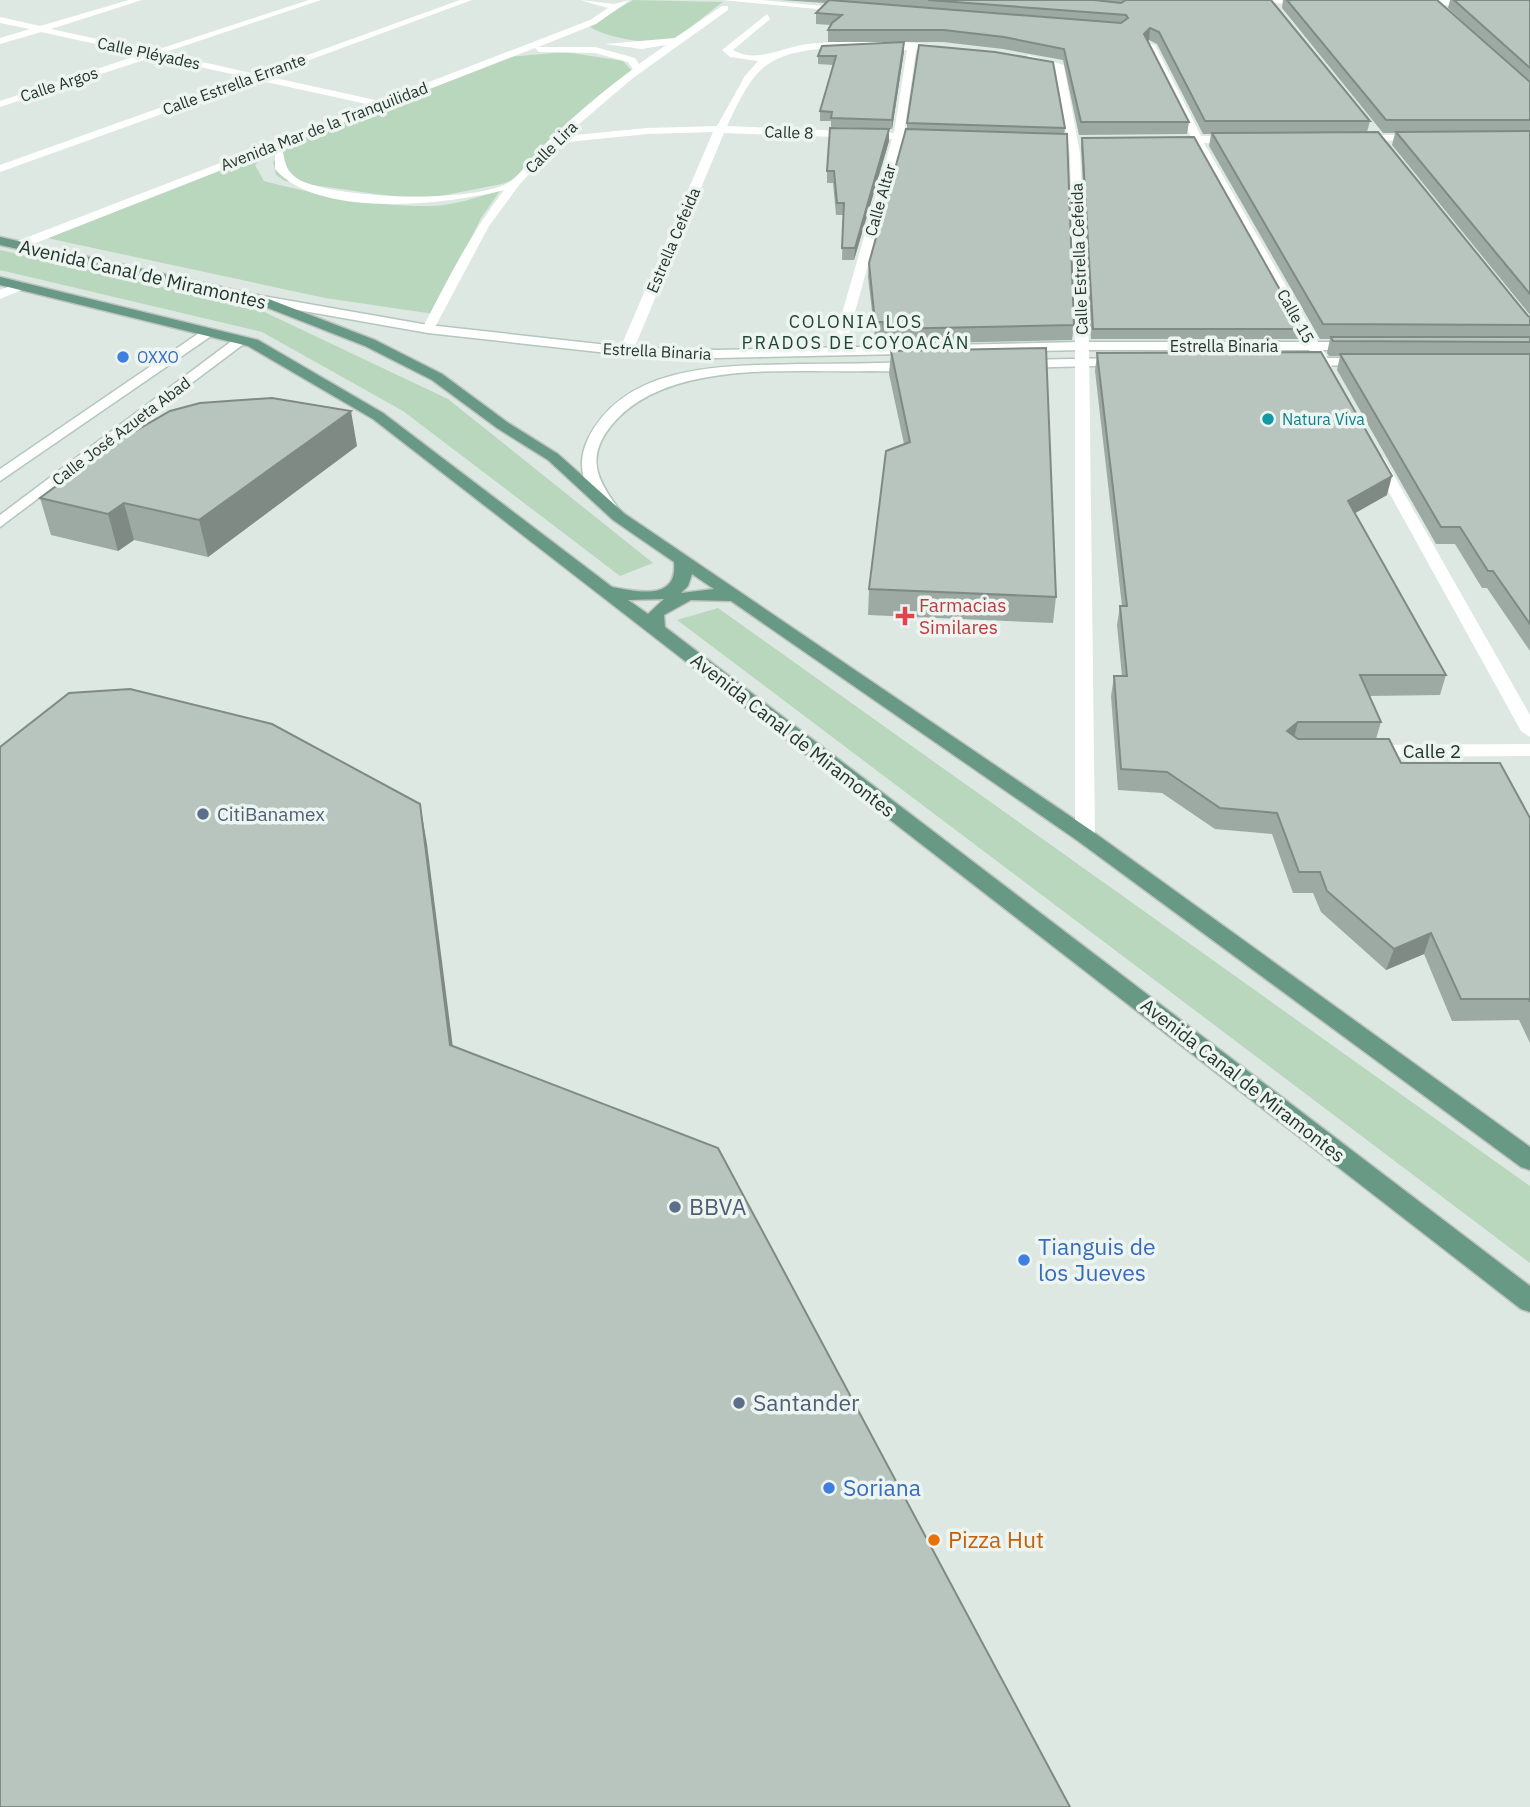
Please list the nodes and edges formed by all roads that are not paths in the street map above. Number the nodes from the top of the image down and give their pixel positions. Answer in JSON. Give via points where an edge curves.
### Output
{"nodes":[{"id":1,"x":138,"y":0,"type":"edge"},
{"id":2,"x":317,"y":0,"type":"edge"},
{"id":3,"x":468,"y":0,"type":"edge"},
{"id":4,"x":584,"y":0,"type":"edge"},
{"id":5,"x":626,"y":0,"type":"edge"},
{"id":6,"x":1235,"y":1,"type":"edge"},
{"id":7,"x":1269,"y":1,"type":"edge"},
{"id":8,"x":1431,"y":1,"type":"edge"},
{"id":9,"x":1324,"y":2,"type":"edge"},
{"id":10,"x":1405,"y":2,"type":"edge"},
{"id":11,"x":1530,"y":3,"type":"edge"},
{"id":12,"x":725,"y":4,"type":"edge"},
{"id":13,"x":616,"y":7,"type":"junction"},
{"id":14,"x":854,"y":10,"type":"edge"},
{"id":15,"x":1441,"y":11,"type":"edge"},
{"id":16,"x":1278,"y":12,"type":"edge"},
{"id":17,"x":767,"y":17,"type":"dead end"},
{"id":18,"x":0,"y":20,"type":"edge"},
{"id":19,"x":41,"y":29,"type":"junction"},
{"id":20,"x":583,"y":34,"type":"junction"},
{"id":21,"x":0,"y":41,"type":"edge"},
{"id":22,"x":677,"y":41,"type":"junction"},
{"id":23,"x":1150,"y":45,"type":"edge"},
{"id":24,"x":912,"y":47,"type":"junction"},
{"id":25,"x":962,"y":51,"type":"edge"},
{"id":26,"x":153,"y":54,"type":"junction"},
{"id":27,"x":505,"y":55,"type":"junction"},
{"id":28,"x":1012,"y":55,"type":"edge"},
{"id":29,"x":766,"y":59,"type":"junction"},
{"id":30,"x":639,"y":72,"type":"junction"},
{"id":31,"x":254,"y":76,"type":"junction"},
{"id":32,"x":0,"y":104,"type":"edge"},
{"id":33,"x":380,"y":104,"type":"junction"},
{"id":34,"x":1372,"y":128,"type":"edge"},
{"id":35,"x":719,"y":130,"type":"junction"},
{"id":36,"x":898,"y":136,"type":"junction"},
{"id":37,"x":939,"y":138,"type":"edge"},
{"id":38,"x":1381,"y":138,"type":"junction"},
{"id":39,"x":1435,"y":138,"type":"edge"},
{"id":40,"x":290,"y":139,"type":"junction"},
{"id":41,"x":1197,"y":139,"type":"junction"},
{"id":42,"x":1250,"y":139,"type":"edge"},
{"id":43,"x":1341,"y":139,"type":"edge"},
{"id":44,"x":1156,"y":140,"type":"edge"},
{"id":45,"x":553,"y":141,"type":"junction"},
{"id":46,"x":1061,"y":141,"type":"edge"},
{"id":47,"x":1074,"y":141,"type":"junction"},
{"id":48,"x":1088,"y":141,"type":"edge"},
{"id":49,"x":1389,"y":149,"type":"edge"},
{"id":50,"x":0,"y":169,"type":"edge"},
{"id":51,"x":515,"y":184,"type":"junction"},
{"id":52,"x":0,"y":241,"type":"edge"},
{"id":53,"x":19,"y":245,"type":"junction"},
{"id":54,"x":0,"y":281,"type":"edge"},
{"id":55,"x":20,"y":286,"type":"junction"},
{"id":56,"x":0,"y":295,"type":"edge"},
{"id":57,"x":257,"y":299,"type":"junction"},
{"id":58,"x":428,"y":329,"type":"junction"},
{"id":59,"x":210,"y":332,"type":"junction"},
{"id":60,"x":242,"y":340,"type":"junction"},
{"id":61,"x":1313,"y":346,"type":"junction"},
{"id":62,"x":1367,"y":346,"type":"edge"},
{"id":63,"x":626,"y":351,"type":"junction"},
{"id":64,"x":838,"y":352,"type":"junction"},
{"id":65,"x":696,"y":354,"type":"junction"},
{"id":66,"x":1082,"y":354,"type":"junction"},
{"id":67,"x":1135,"y":362,"type":"edge"},
{"id":68,"x":1283,"y":362,"type":"edge"},
{"id":69,"x":1378,"y":362,"type":"edge"},
{"id":70,"x":1000,"y":364,"type":"edge"},
{"id":71,"x":932,"y":366,"type":"edge"},
{"id":72,"x":1327,"y":368,"type":"junction"},
{"id":73,"x":698,"y":373,"type":"junction"},
{"id":74,"x":1370,"y":446,"type":"edge"},
{"id":75,"x":0,"y":476,"type":"edge"},
{"id":76,"x":619,"y":517,"type":"junction"},
{"id":77,"x":0,"y":522,"type":"edge"},
{"id":78,"x":682,"y":562,"type":"junction"},
{"id":79,"x":605,"y":590,"type":"junction"},
{"id":80,"x":734,"y":599,"type":"junction"},
{"id":81,"x":656,"y":629,"type":"junction"},
{"id":82,"x":1530,"y":731,"type":"edge"},
{"id":83,"x":1530,"y":750,"type":"edge"},
{"id":84,"x":1348,"y":751,"type":"edge"},
{"id":85,"x":1085,"y":836,"type":"junction"},
{"id":86,"x":1530,"y":1160,"type":"edge"},
{"id":87,"x":1530,"y":1301,"type":"edge"}],
"edges":[{"from":1,"to":19,"type":"street"},
{"from":2,"to":26,"type":"street","name":"Calle Argos"},
{"from":3,"to":31,"type":"street","name":"Calle Estrella Errante"},
{"from":4,"to":13,"type":"street"},
{"from":5,"to":13,"type":"street","name":"Avenida Mar de la Tranquilidad"},
{"from":6,"to":7,"type":"street"},
{"from":7,"to":9,"type":"street"},
{"from":7,"to":16,"type":"street"},
{"from":8,"to":10,"type":"street"},
{"from":8,"to":11,"type":"street"},
{"from":8,"to":15,"type":"street"},
{"from":12,"to":14,"type":"street"},
{"from":12,"to":22,"type":"street","name":"Calle Lira"},
{"from":13,"to":20,"type":"street","name":"Avenida Mar de la Tranquilidad"},
{"from":17,"to":29,"type":"street","via":[[727,50],[733,55]]},
{"from":18,"to":19,"type":"street","name":"Calle Pléyades"},
{"from":19,"to":21,"type":"street"},
{"from":19,"to":26,"type":"street","name":"Calle Pléyades"},
{"from":20,"to":22,"type":"street","via":[[629,46]]},
{"from":20,"to":27,"type":"street","name":"Avenida Mar de la Tranquilidad"},
{"from":22,"to":30,"type":"street","name":"Calle Lira"},
{"from":23,"to":41,"type":"street","name":"Calle 15"},
{"from":24,"to":25,"type":"street"},
{"from":24,"to":29,"type":"street","via":[[842,44]]},
{"from":24,"to":36,"type":"street","name":"Calle Altar"},
{"from":26,"to":31,"type":"street","name":"Calle Pléyades"},
{"from":26,"to":32,"type":"street","name":"Calle Argos"},
{"from":27,"to":30,"type":"street","via":[[555,48],[595,50],[625,57]]},
{"from":27,"to":33,"type":"street","name":"Avenida Mar de la Tranquilidad"},
{"from":28,"to":47,"type":"street","name":"Calle Estrella Cefeida","via":[[1059,65]]},
{"from":29,"to":35,"type":"street","via":[[754,69]]},
{"from":30,"to":45,"type":"street","name":"Calle Lira"},
{"from":31,"to":33,"type":"street","name":"Calle Pléyades"},
{"from":31,"to":50,"type":"street","name":"Calle Estrella Errante"},
{"from":33,"to":40,"type":"street","name":"Avenida Mar de la Tranquilidad"},
{"from":34,"to":38,"type":"street"},
{"from":35,"to":36,"type":"street","name":"Calle 8"},
{"from":35,"to":45,"type":"street","name":"Calle 8","via":[[654,128]]},
{"from":35,"to":63,"type":"street","name":"Estrella Cefeida"},
{"from":36,"to":37,"type":"street","name":"Calle 8"},
{"from":36,"to":64,"type":"street","name":"Calle Altar"},
{"from":38,"to":39,"type":"street"},
{"from":38,"to":43,"type":"street"},
{"from":38,"to":49,"type":"street"},
{"from":40,"to":51,"type":"street","via":[[278,152],[282,172],[299,184],[327,193],[410,200]]},
{"from":40,"to":53,"type":"street","name":"Avenida Mar de la Tranquilidad"},
{"from":41,"to":42,"type":"street"},
{"from":41,"to":44,"type":"street"},
{"from":41,"to":61,"type":"street","name":"Calle 15"},
{"from":45,"to":51,"type":"street","name":"Calle Lira"},
{"from":46,"to":47,"type":"street"},
{"from":47,"to":48,"type":"street"},
{"from":47,"to":66,"type":"street","name":"Calle Estrella Cefeida"},
{"from":51,"to":58,"type":"street","name":"Calle Lira","via":[[492,214]]},
{"from":52,"to":53,"type":"main road","name":"Avenida Canal de Miramontes"},
{"from":53,"to":57,"type":"main road","name":"Avenida Canal de Miramontes"},
{"from":54,"to":55,"type":"main road","name":"Avenida Canal de Miramontes"},
{"from":55,"to":56,"type":"street"},
{"from":55,"to":59,"type":"main road","name":"Avenida Canal de Miramontes"},
{"from":57,"to":58,"type":"street","name":"Estrella Binaria"},
{"from":57,"to":76,"type":"main road","name":"Avenida Canal de Miramontes","via":[[370,343],[437,377],[553,457]]},
{"from":58,"to":63,"type":"street","name":"Estrella Binaria"},
{"from":59,"to":60,"type":"main road","name":"Avenida Canal de Miramontes"},
{"from":59,"to":75,"type":"street","name":"Calle José Azueta Abad"},
{"from":60,"to":77,"type":"street","name":"Calle José Azueta Abad"},
{"from":60,"to":79,"type":"main road","name":"Avenida Canal de Miramontes","via":[[378,416]]},
{"from":61,"to":62,"type":"street","name":"Estrella Binaria"},
{"from":61,"to":66,"type":"street","name":"Estrella Binaria"},
{"from":61,"to":72,"type":"street","name":"Calle 15"},
{"from":63,"to":65,"type":"street","name":"Estrella Binaria"},
{"from":64,"to":65,"type":"street","name":"Estrella Binaria"},
{"from":64,"to":66,"type":"street","name":"Estrella Binaria"},
{"from":65,"to":73,"type":"street","via":[[680,364]]},
{"from":66,"to":67,"type":"street","name":"Estrella Binaria"},
{"from":66,"to":70,"type":"street","name":"Estrella Binaria"},
{"from":66,"to":85,"type":"street","name":"Calle Estrella Cefeida"},
{"from":68,"to":72,"type":"street","name":"Estrella Binaria"},
{"from":69,"to":72,"type":"street","name":"Estrella Binaria"},
{"from":71,"to":73,"type":"street","name":"Estrella Binaria"},
{"from":73,"to":76,"type":"street","name":"Estrella Binaria","via":[[633,400],[594,439],[588,470],[603,502]]},
{"from":74,"to":82,"type":"street"},
{"from":76,"to":78,"type":"main road","name":"Avenida Canal de Miramontes"},
{"from":78,"to":79,"type":"main road","via":[[686,577],[668,593],[633,597]]},
{"from":78,"to":80,"type":"main road","name":"Avenida Canal de Miramontes"},
{"from":79,"to":81,"type":"main road","name":"Avenida Canal de Miramontes"},
{"from":80,"to":81,"type":"main road","via":[[710,594],[673,600],[656,614]]},
{"from":80,"to":85,"type":"main road","name":"Avenida Canal de Miramontes"},
{"from":81,"to":87,"type":"main road","name":"Avenida Canal de Miramontes"},
{"from":83,"to":84,"type":"street","name":"Calle 2"},
{"from":85,"to":86,"type":"main road","name":"Avenida Canal de Miramontes"}]}
